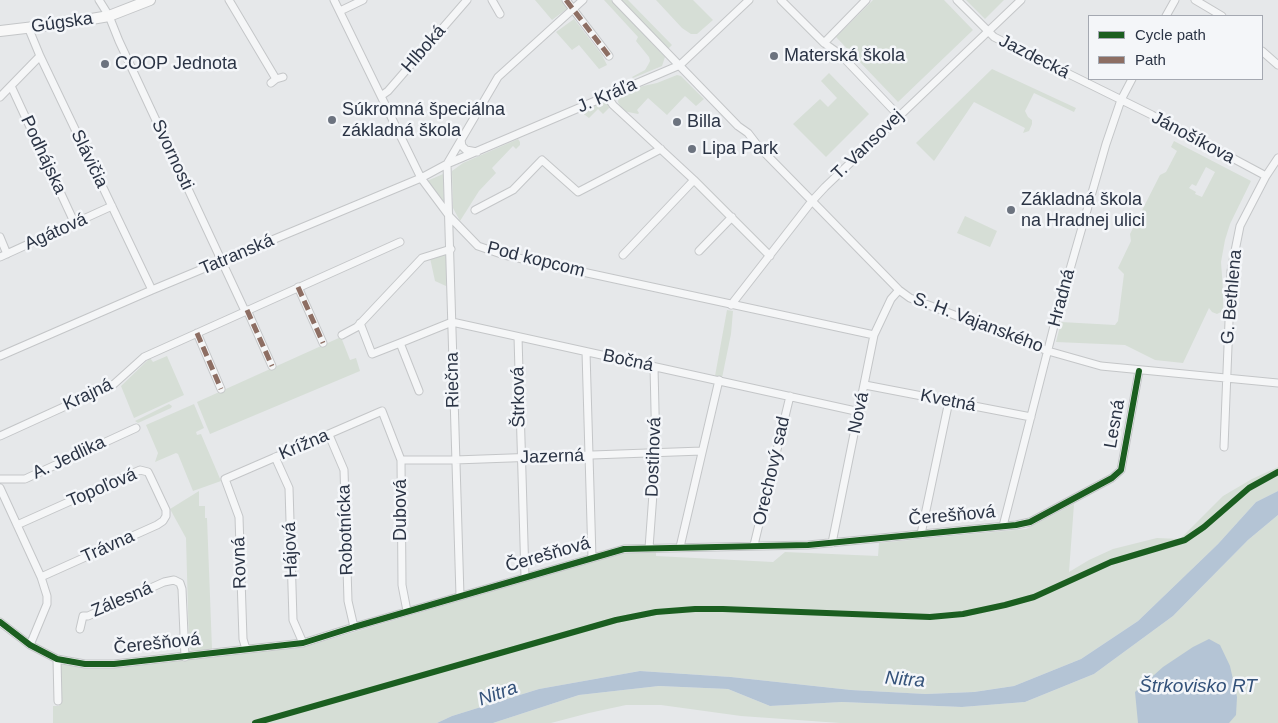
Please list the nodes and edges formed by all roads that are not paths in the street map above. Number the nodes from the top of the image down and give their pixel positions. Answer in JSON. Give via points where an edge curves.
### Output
{"nodes":[{"id":1,"x":99,"y":0,"type":"edge"},
{"id":2,"x":150,"y":0,"type":"edge"},
{"id":3,"x":230,"y":0,"type":"edge"},
{"id":4,"x":334,"y":0,"type":"edge"},
{"id":5,"x":363,"y":0,"type":"edge"},
{"id":6,"x":466,"y":0,"type":"edge"},
{"id":7,"x":492,"y":0,"type":"edge"},
{"id":8,"x":566,"y":0,"type":"edge"},
{"id":9,"x":583,"y":0,"type":"edge"},
{"id":10,"x":616,"y":0,"type":"edge"},
{"id":11,"x":749,"y":0,"type":"edge"},
{"id":12,"x":781,"y":0,"type":"edge"},
{"id":13,"x":866,"y":0,"type":"edge"},
{"id":14,"x":957,"y":0,"type":"edge"},
{"id":15,"x":1021,"y":0,"type":"edge"},
{"id":16,"x":1175,"y":0,"type":"edge"},
{"id":17,"x":1195,"y":0,"type":"edge"},
{"id":18,"x":573,"y":8,"type":"junction"},
{"id":19,"x":340,"y":11,"type":"junction"},
{"id":20,"x":500,"y":14,"type":"dead end"},
{"id":21,"x":1167,"y":15,"type":"edge"},
{"id":22,"x":1220,"y":15,"type":"edge"},
{"id":23,"x":109,"y":16,"type":"junction"},
{"id":24,"x":28,"y":27,"type":"junction"},
{"id":25,"x":0,"y":31,"type":"edge"},
{"id":26,"x":987,"y":32,"type":"junction"},
{"id":27,"x":824,"y":43,"type":"junction"},
{"id":28,"x":1263,"y":52,"type":"edge"},
{"id":29,"x":40,"y":56,"type":"junction"},
{"id":30,"x":608,"y":56,"type":"dead end"},
{"id":31,"x":680,"y":65,"type":"junction"},
{"id":32,"x":1278,"y":65,"type":"edge"},
{"id":33,"x":277,"y":80,"type":"dead end"},
{"id":34,"x":1131,"y":80,"type":"edge"},
{"id":35,"x":11,"y":86,"type":"junction"},
{"id":36,"x":381,"y":96,"type":"junction"},
{"id":37,"x":608,"y":96,"type":"junction"},
{"id":38,"x":0,"y":97,"type":"edge"},
{"id":39,"x":1120,"y":100,"type":"junction"},
{"id":40,"x":899,"y":116,"type":"junction"},
{"id":41,"x":461,"y":140,"type":"junction"},
{"id":42,"x":661,"y":149,"type":"junction"},
{"id":43,"x":476,"y":152,"type":"junction"},
{"id":44,"x":1278,"y":158,"type":"edge"},
{"id":45,"x":447,"y":164,"type":"junction"},
{"id":46,"x":1266,"y":176,"type":"junction"},
{"id":47,"x":421,"y":178,"type":"junction"},
{"id":48,"x":694,"y":180,"type":"junction"},
{"id":49,"x":812,"y":201,"type":"junction"},
{"id":50,"x":112,"y":206,"type":"junction"},
{"id":51,"x":475,"y":210,"type":"dead end"},
{"id":52,"x":450,"y":217,"type":"junction"},
{"id":53,"x":732,"y":217,"type":"junction"},
{"id":54,"x":75,"y":224,"type":"junction"},
{"id":55,"x":0,"y":237,"type":"edge"},
{"id":56,"x":400,"y":242,"type":"dead end"},
{"id":57,"x":451,"y":249,"type":"junction"},
{"id":58,"x":699,"y":251,"type":"dead end"},
{"id":59,"x":7,"y":254,"type":"junction"},
{"id":60,"x":623,"y":255,"type":"dead end"},
{"id":61,"x":770,"y":256,"type":"junction"},
{"id":62,"x":0,"y":257,"type":"edge"},
{"id":63,"x":222,"y":261,"type":"junction"},
{"id":64,"x":298,"y":287,"type":"junction"},
{"id":65,"x":152,"y":290,"type":"junction"},
{"id":66,"x":899,"y":290,"type":"junction"},
{"id":67,"x":731,"y":305,"type":"junction"},
{"id":68,"x":246,"y":311,"type":"junction"},
{"id":69,"x":452,"y":322,"type":"junction"},
{"id":70,"x":360,"y":323,"type":"junction"},
{"id":71,"x":197,"y":333,"type":"junction"},
{"id":72,"x":342,"y":334,"type":"dead end"},
{"id":73,"x":874,"y":335,"type":"junction"},
{"id":74,"x":518,"y":336,"type":"junction"},
{"id":75,"x":323,"y":343,"type":"dead end"},
{"id":76,"x":400,"y":343,"type":"junction"},
{"id":77,"x":1048,"y":351,"type":"junction"},
{"id":78,"x":586,"y":352,"type":"junction"},
{"id":79,"x":0,"y":356,"type":"edge"},
{"id":80,"x":272,"y":366,"type":"dead end"},
{"id":81,"x":654,"y":367,"type":"junction"},
{"id":82,"x":1139,"y":370,"type":"junction"},
{"id":83,"x":1227,"y":378,"type":"junction"},
{"id":84,"x":719,"y":380,"type":"junction"},
{"id":85,"x":1278,"y":383,"type":"edge"},
{"id":86,"x":865,"y":385,"type":"junction"},
{"id":87,"x":222,"y":389,"type":"dead end"},
{"id":88,"x":419,"y":391,"type":"dead end"},
{"id":89,"x":790,"y":396,"type":"junction"},
{"id":90,"x":949,"y":401,"type":"junction"},
{"id":91,"x":382,"y":411,"type":"joint"},
{"id":92,"x":860,"y":412,"type":"junction"},
{"id":93,"x":1030,"y":416,"type":"junction"},
{"id":94,"x":136,"y":428,"type":"dead end"},
{"id":95,"x":329,"y":435,"type":"junction"},
{"id":96,"x":0,"y":436,"type":"edge"},
{"id":97,"x":1224,"y":447,"type":"dead end"},
{"id":98,"x":702,"y":451,"type":"junction"},
{"id":99,"x":656,"y":453,"type":"junction"},
{"id":100,"x":589,"y":455,"type":"junction"},
{"id":101,"x":275,"y":457,"type":"junction"},
{"id":102,"x":521,"y":458,"type":"junction"},
{"id":103,"x":401,"y":460,"type":"junction"},
{"id":104,"x":455,"y":460,"type":"junction"},
{"id":105,"x":1112,"y":478,"type":"joint"},
{"id":106,"x":0,"y":479,"type":"edge"},
{"id":107,"x":224,"y":479,"type":"joint"},
{"id":108,"x":0,"y":488,"type":"edge"},
{"id":109,"x":166,"y":510,"type":"joint"},
{"id":110,"x":18,"y":525,"type":"junction"},
{"id":111,"x":1002,"y":526,"type":"junction"},
{"id":112,"x":921,"y":534,"type":"junction"},
{"id":113,"x":832,"y":543,"type":"junction"},
{"id":114,"x":754,"y":545,"type":"junction"},
{"id":115,"x":680,"y":547,"type":"junction"},
{"id":116,"x":649,"y":548,"type":"junction"},
{"id":117,"x":592,"y":558,"type":"junction"},
{"id":118,"x":41,"y":577,"type":"junction"},
{"id":119,"x":525,"y":577,"type":"junction"},
{"id":120,"x":460,"y":596,"type":"junction"},
{"id":121,"x":407,"y":611,"type":"junction"},
{"id":122,"x":0,"y":622,"type":"edge"},
{"id":123,"x":354,"y":627,"type":"junction"},
{"id":124,"x":80,"y":629,"type":"dead end"},
{"id":125,"x":303,"y":643,"type":"junction"},
{"id":126,"x":30,"y":646,"type":"junction"},
{"id":127,"x":246,"y":649,"type":"junction"},
{"id":128,"x":185,"y":657,"type":"junction"},
{"id":129,"x":57,"y":659,"type":"junction"},
{"id":130,"x":58,"y":701,"type":"dead end"}],
"edges":[{"from":1,"to":23,"type":"street","name":"Svornosti"},
{"from":2,"to":23,"type":"main road","name":"Gúgska"},
{"from":3,"to":33,"type":"street"},
{"from":4,"to":19,"type":"street","name":"Pod kopcom"},
{"from":5,"to":19,"type":"street"},
{"from":6,"to":36,"type":"street","name":"Hlboká"},
{"from":7,"to":20,"type":"street"},
{"from":8,"to":18,"type":"street"},
{"from":9,"to":18,"type":"street"},
{"from":10,"to":31,"type":"street","name":"S. H. Vajanského"},
{"from":11,"to":31,"type":"street","name":"J. Kráľa"},
{"from":12,"to":27,"type":"street"},
{"from":13,"to":27,"type":"street"},
{"from":14,"to":26,"type":"street","name":"Jazdecká"},
{"from":15,"to":26,"type":"street","name":"T. Vansovej"},
{"from":16,"to":21,"type":"street"},
{"from":17,"to":22,"type":"street"},
{"from":18,"to":30,"type":"street"},
{"from":18,"to":41,"type":"street","via":[[498,77]]},
{"from":19,"to":36,"type":"street","name":"Pod kopcom"},
{"from":23,"to":24,"type":"main road","name":"Gúgska"},
{"from":23,"to":63,"type":"street","name":"Svornosti"},
{"from":24,"to":25,"type":"main road","name":"Gúgska"},
{"from":24,"to":29,"type":"street","name":"Slávičia"},
{"from":26,"to":39,"type":"street","name":"Jazdecká"},
{"from":26,"to":40,"type":"street","name":"T. Vansovej"},
{"from":27,"to":40,"type":"street","via":[[841,55]]},
{"from":28,"to":32,"type":"street"},
{"from":29,"to":35,"type":"street"},
{"from":29,"to":50,"type":"street","name":"Slávičia"},
{"from":31,"to":37,"type":"street","name":"J. Kráľa"},
{"from":31,"to":49,"type":"street","name":"S. H. Vajanského"},
{"from":34,"to":39,"type":"street","name":"Hradná"},
{"from":35,"to":38,"type":"street"},
{"from":35,"to":54,"type":"street","name":"Podhájska"},
{"from":36,"to":47,"type":"street","name":"Pod kopcom"},
{"from":37,"to":42,"type":"street","via":[[613,105]]},
{"from":37,"to":43,"type":"street","name":"J. Kráľa"},
{"from":39,"to":46,"type":"street","name":"Jánošíkova"},
{"from":39,"to":77,"type":"street","name":"Hradná"},
{"from":40,"to":49,"type":"street","name":"T. Vansovej"},
{"from":41,"to":43,"type":"street","via":[[466,150]]},
{"from":41,"to":45,"type":"street"},
{"from":42,"to":48,"type":"street"},
{"from":42,"to":51,"type":"street","via":[[578,192],[542,160],[513,190]]},
{"from":43,"to":45,"type":"street","name":"J. Kráľa"},
{"from":44,"to":46,"type":"street","name":"G. Bethlena"},
{"from":45,"to":47,"type":"street","name":"Tatranská"},
{"from":45,"to":52,"type":"street","name":"Riečna"},
{"from":46,"to":83,"type":"street","name":"G. Bethlena","via":[[1240,226],[1232,271]]},
{"from":47,"to":52,"type":"street","name":"Pod kopcom"},
{"from":47,"to":63,"type":"street","name":"Tatranská"},
{"from":48,"to":53,"type":"street"},
{"from":48,"to":60,"type":"street"},
{"from":49,"to":61,"type":"street","name":"T. Vansovej"},
{"from":49,"to":66,"type":"street","name":"S. H. Vajanského"},
{"from":50,"to":54,"type":"street","name":"Agátová"},
{"from":50,"to":65,"type":"street","name":"Slávičia"},
{"from":52,"to":57,"type":"street","name":"Riečna"},
{"from":52,"to":67,"type":"street","name":"Pod kopcom","via":[[478,246],[504,255]]},
{"from":53,"to":58,"type":"street"},
{"from":53,"to":61,"type":"street"},
{"from":54,"to":59,"type":"street","name":"Agátová"},
{"from":55,"to":59,"type":"street"},
{"from":56,"to":64,"type":"street","name":"Krajná"},
{"from":57,"to":69,"type":"street","name":"Riečna"},
{"from":57,"to":70,"type":"street","via":[[422,258]]},
{"from":59,"to":62,"type":"street","name":"Agátová"},
{"from":61,"to":67,"type":"street","name":"T. Vansovej"},
{"from":63,"to":65,"type":"street","name":"Tatranská"},
{"from":63,"to":68,"type":"street","name":"Svornosti"},
{"from":64,"to":68,"type":"street","name":"Krajná"},
{"from":64,"to":75,"type":"street"},
{"from":65,"to":79,"type":"street","name":"Tatranská"},
{"from":66,"to":73,"type":"street","name":"Nová","via":[[891,299]]},
{"from":66,"to":77,"type":"street","name":"S. H. Vajanského","via":[[910,298]]},
{"from":67,"to":73,"type":"street","name":"Pod kopcom"},
{"from":68,"to":71,"type":"street","name":"Krajná"},
{"from":68,"to":80,"type":"street"},
{"from":69,"to":74,"type":"street","name":"Bočná"},
{"from":69,"to":76,"type":"street"},
{"from":69,"to":104,"type":"street","name":"Riečna"},
{"from":70,"to":72,"type":"street"},
{"from":70,"to":76,"type":"street","via":[[372,354]]},
{"from":71,"to":87,"type":"street"},
{"from":71,"to":96,"type":"street","name":"Krajná","via":[[144,357],[114,384]]},
{"from":73,"to":86,"type":"street","name":"Nová"},
{"from":74,"to":78,"type":"street","name":"Bočná"},
{"from":74,"to":102,"type":"street","name":"Štrková"},
{"from":76,"to":88,"type":"street"},
{"from":77,"to":82,"type":"street","name":"S. H. Vajanského","via":[[1101,366]]},
{"from":77,"to":93,"type":"street","name":"Hradná"},
{"from":78,"to":81,"type":"street","name":"Bočná"},
{"from":78,"to":100,"type":"street"},
{"from":81,"to":84,"type":"street","name":"Bočná"},
{"from":81,"to":99,"type":"street","name":"Dostihová"},
{"from":82,"to":83,"type":"street","name":"S. H. Vajanského"},
{"from":82,"to":105,"type":"street","name":"Lesná","via":[[1123,466]]},
{"from":83,"to":85,"type":"street","name":"S. H. Vajanského"},
{"from":83,"to":97,"type":"street","name":"G. Bethlena"},
{"from":84,"to":89,"type":"street","name":"Bočná"},
{"from":84,"to":98,"type":"street"},
{"from":86,"to":90,"type":"street","name":"Kvetná"},
{"from":86,"to":92,"type":"street","name":"Nová"},
{"from":89,"to":92,"type":"street","name":"Bočná"},
{"from":89,"to":114,"type":"street","name":"Orechový sad"},
{"from":90,"to":93,"type":"street","name":"Kvetná"},
{"from":90,"to":112,"type":"street"},
{"from":91,"to":95,"type":"street","name":"Krížna"},
{"from":91,"to":103,"type":"street","name":"Dubová"},
{"from":92,"to":113,"type":"street","name":"Nová"},
{"from":93,"to":111,"type":"street","name":"Hradná"},
{"from":94,"to":106,"type":"street","name":"A. Jedlika","via":[[25,479]]},
{"from":95,"to":101,"type":"street","name":"Krížna"},
{"from":95,"to":123,"type":"street","name":"Robotnícka","via":[[344,470],[348,601]]},
{"from":98,"to":99,"type":"street","name":"Jazerná"},
{"from":98,"to":115,"type":"street"},
{"from":99,"to":100,"type":"street","name":"Jazerná"},
{"from":99,"to":116,"type":"street","name":"Dostihová"},
{"from":100,"to":102,"type":"street","name":"Jazerná"},
{"from":100,"to":117,"type":"street"},
{"from":101,"to":107,"type":"street","name":"Krížna"},
{"from":101,"to":125,"type":"street","name":"Hájová","via":[[289,488],[293,620]]},
{"from":102,"to":104,"type":"street","name":"Jazerná"},
{"from":102,"to":119,"type":"street","name":"Štrková"},
{"from":103,"to":104,"type":"street","name":"Jazerná"},
{"from":103,"to":121,"type":"street","name":"Dubová","via":[[402,585]]},
{"from":104,"to":120,"type":"street","name":"Riečna"},
{"from":105,"to":111,"type":"street","name":"Čerešňová","via":[[1030,522]]},
{"from":107,"to":127,"type":"street","name":"Rovná","via":[[239,518]]},
{"from":108,"to":110,"type":"street"},
{"from":109,"to":110,"type":"street","name":"Topoľová","via":[[148,472],[140,470]]},
{"from":109,"to":118,"type":"street","name":"Trávna","via":[[166,516],[157,525]]},
{"from":110,"to":118,"type":"street"},
{"from":111,"to":112,"type":"street","name":"Čerešňová"},
{"from":112,"to":113,"type":"street","name":"Čerešňová"},
{"from":113,"to":114,"type":"street","name":"Čerešňová"},
{"from":114,"to":115,"type":"street","name":"Čerešňová"},
{"from":115,"to":116,"type":"street","name":"Čerešňová"},
{"from":116,"to":117,"type":"street","name":"Čerešňová","via":[[624,549]]},
{"from":117,"to":119,"type":"street","name":"Čerešňová"},
{"from":118,"to":126,"type":"street","via":[[47,604]]},
{"from":119,"to":120,"type":"street","name":"Čerešňová"},
{"from":120,"to":121,"type":"street","name":"Čerešňová"},
{"from":121,"to":123,"type":"street","name":"Čerešňová"},
{"from":122,"to":126,"type":"street","name":"Čerešňová"},
{"from":123,"to":125,"type":"street","name":"Čerešňová"},
{"from":124,"to":128,"type":"street","name":"Zálesná","via":[[82,616],[174,580],[182,589]]},
{"from":125,"to":127,"type":"street","name":"Čerešňová"},
{"from":126,"to":129,"type":"street","name":"Čerešňová"},
{"from":127,"to":128,"type":"street","name":"Čerešňová"},
{"from":128,"to":129,"type":"street","name":"Čerešňová","via":[[114,664],[85,664]]},
{"from":129,"to":130,"type":"street"}]}
